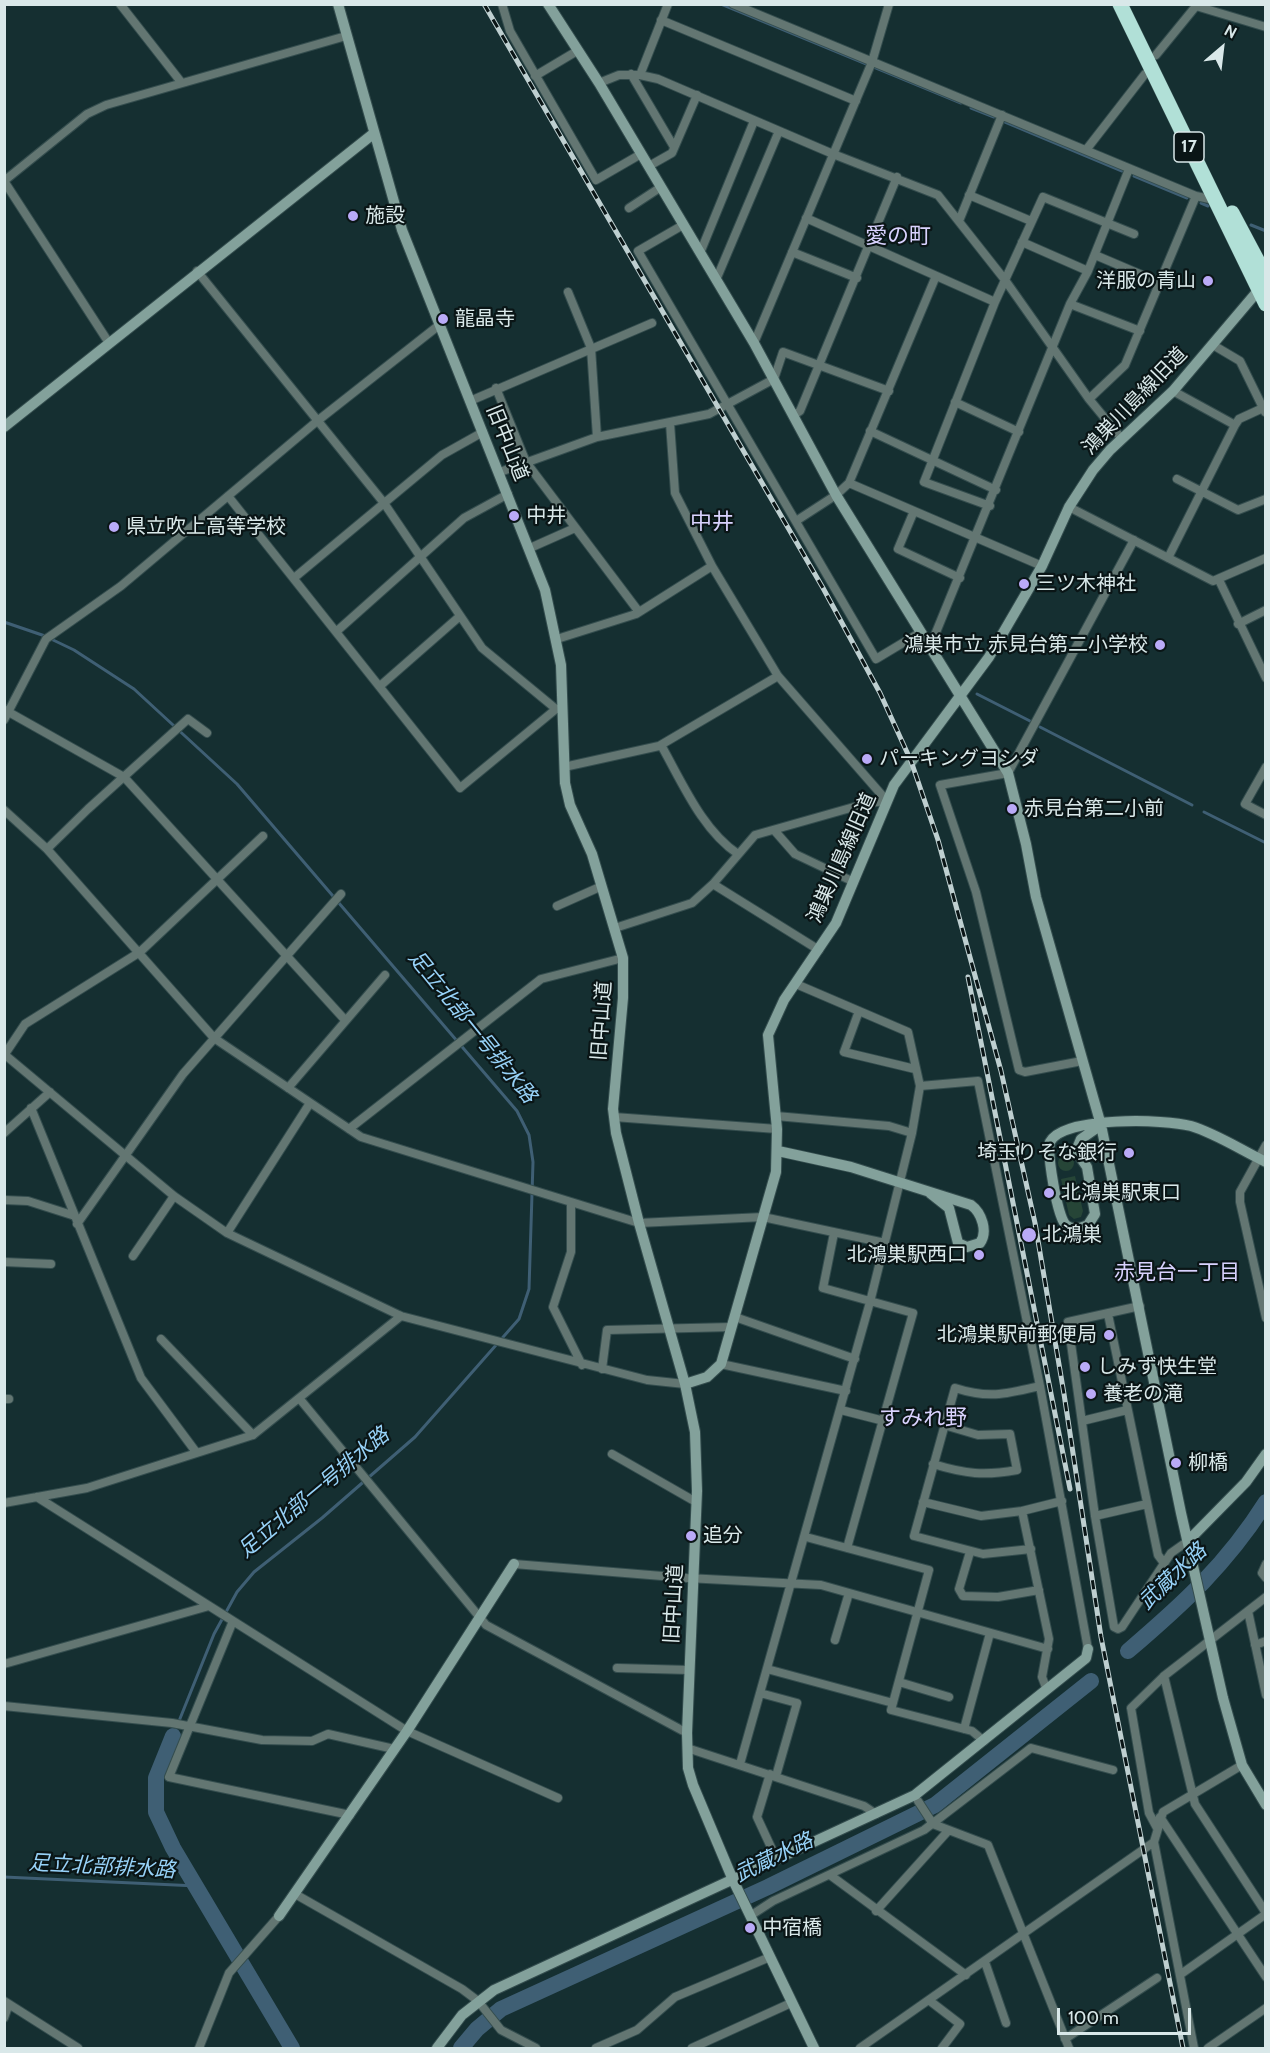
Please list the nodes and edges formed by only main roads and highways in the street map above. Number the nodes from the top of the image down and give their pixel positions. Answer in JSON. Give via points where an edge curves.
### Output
{"nodes":[{"id":1,"x":1120,"y":4,"type":"edge"},
{"id":2,"x":1131,"y":4,"type":"edge"},
{"id":3,"x":1154,"y":62,"type":"junction"},
{"id":4,"x":1264,"y":288,"type":"edge"}],
"edges":[{"from":1,"to":3,"type":"highway","number":"17"},
{"from":2,"to":3,"type":"highway","number":"17"},
{"from":3,"to":4,"type":"highway","number":"17","via":[[1221,191]]},
{"from":3,"to":4,"type":"highway","number":"17","via":[[1214,200]]}]}
